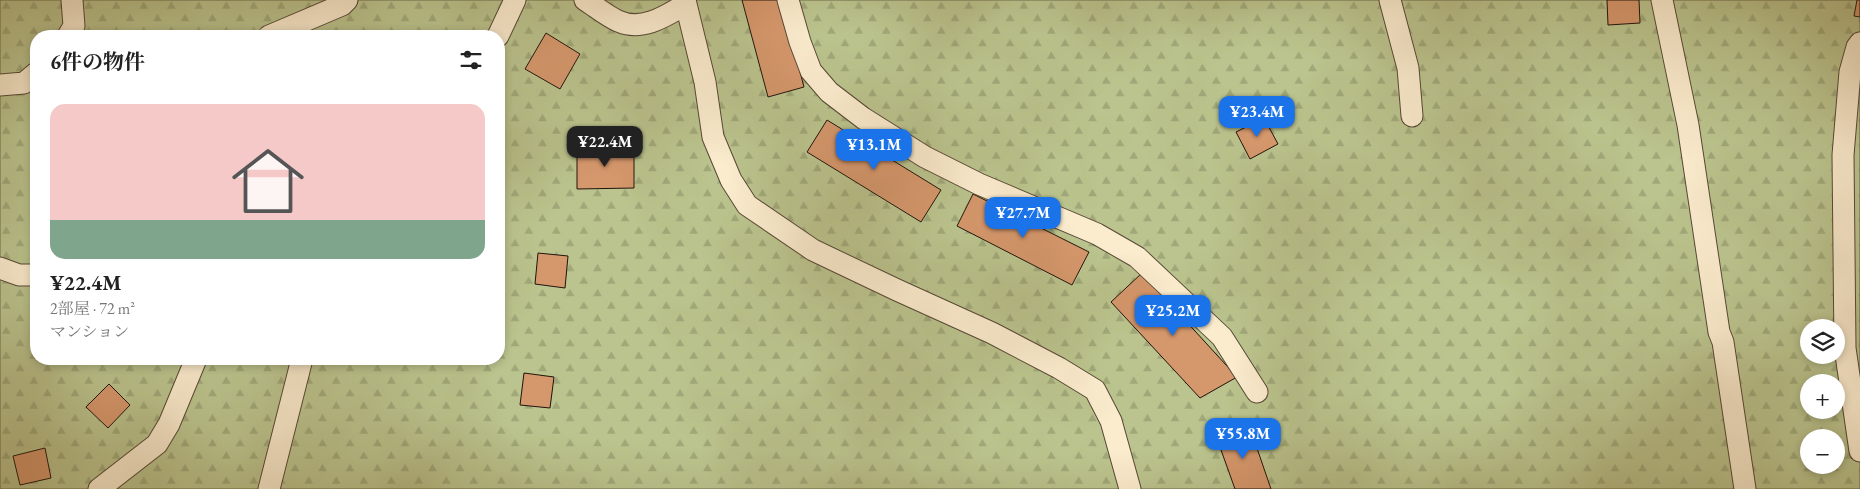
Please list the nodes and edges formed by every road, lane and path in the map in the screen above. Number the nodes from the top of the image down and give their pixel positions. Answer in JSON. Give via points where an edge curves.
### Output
{"nodes":[{"id":1,"x":72,"y":0,"type":"edge"},
{"id":2,"x":348,"y":0,"type":"edge"},
{"id":3,"x":515,"y":0,"type":"edge"},
{"id":4,"x":585,"y":0,"type":"edge"},
{"id":5,"x":788,"y":0,"type":"edge"},
{"id":6,"x":1390,"y":0,"type":"edge"},
{"id":7,"x":1662,"y":0,"type":"edge"},
{"id":8,"x":686,"y":2,"type":"edge"},
{"id":9,"x":72,"y":30,"type":"edge"},
{"id":10,"x":283,"y":30,"type":"edge"},
{"id":11,"x":501,"y":30,"type":"edge"},
{"id":12,"x":1860,"y":43,"type":"edge"},
{"id":13,"x":30,"y":78,"type":"edge"},
{"id":14,"x":0,"y":85,"type":"edge"},
{"id":15,"x":1412,"y":116,"type":"dead end"},
{"id":16,"x":0,"y":268,"type":"edge"},
{"id":17,"x":30,"y":275,"type":"edge"},
{"id":18,"x":194,"y":365,"type":"edge"},
{"id":19,"x":300,"y":365,"type":"edge"},
{"id":20,"x":1257,"y":392,"type":"dead end"},
{"id":21,"x":1860,"y":451,"type":"edge"},
{"id":22,"x":99,"y":489,"type":"edge"},
{"id":23,"x":269,"y":489,"type":"edge"},
{"id":24,"x":1130,"y":489,"type":"edge"},
{"id":25,"x":1745,"y":489,"type":"edge"}],
"edges":[{"from":1,"to":9,"type":"street"},
{"from":2,"to":10,"type":"street"},
{"from":3,"to":11,"type":"street"},
{"from":4,"to":8,"type":"street","via":[[618,21],[639,26],[666,16]]},
{"from":5,"to":20,"type":"street","via":[[811,71],[829,92],[925,157],[979,184],[1098,234],[1137,257],[1222,337]]},
{"from":6,"to":15,"type":"street","via":[[1408,68]]},
{"from":7,"to":25,"type":"street","via":[[1688,125]]},
{"from":8,"to":24,"type":"street","via":[[705,82],[712,137],[731,180],[748,204],[813,250],[992,334],[1095,390],[1111,421]]},
{"from":12,"to":21,"type":"street","via":[[1850,72],[1843,165],[1845,348]]},
{"from":13,"to":14,"type":"street","via":[[24,83]]},
{"from":16,"to":17,"type":"street","via":[[19,276]]},
{"from":18,"to":22,"type":"street","via":[[169,424],[157,444]]},
{"from":19,"to":23,"type":"street"}]}
